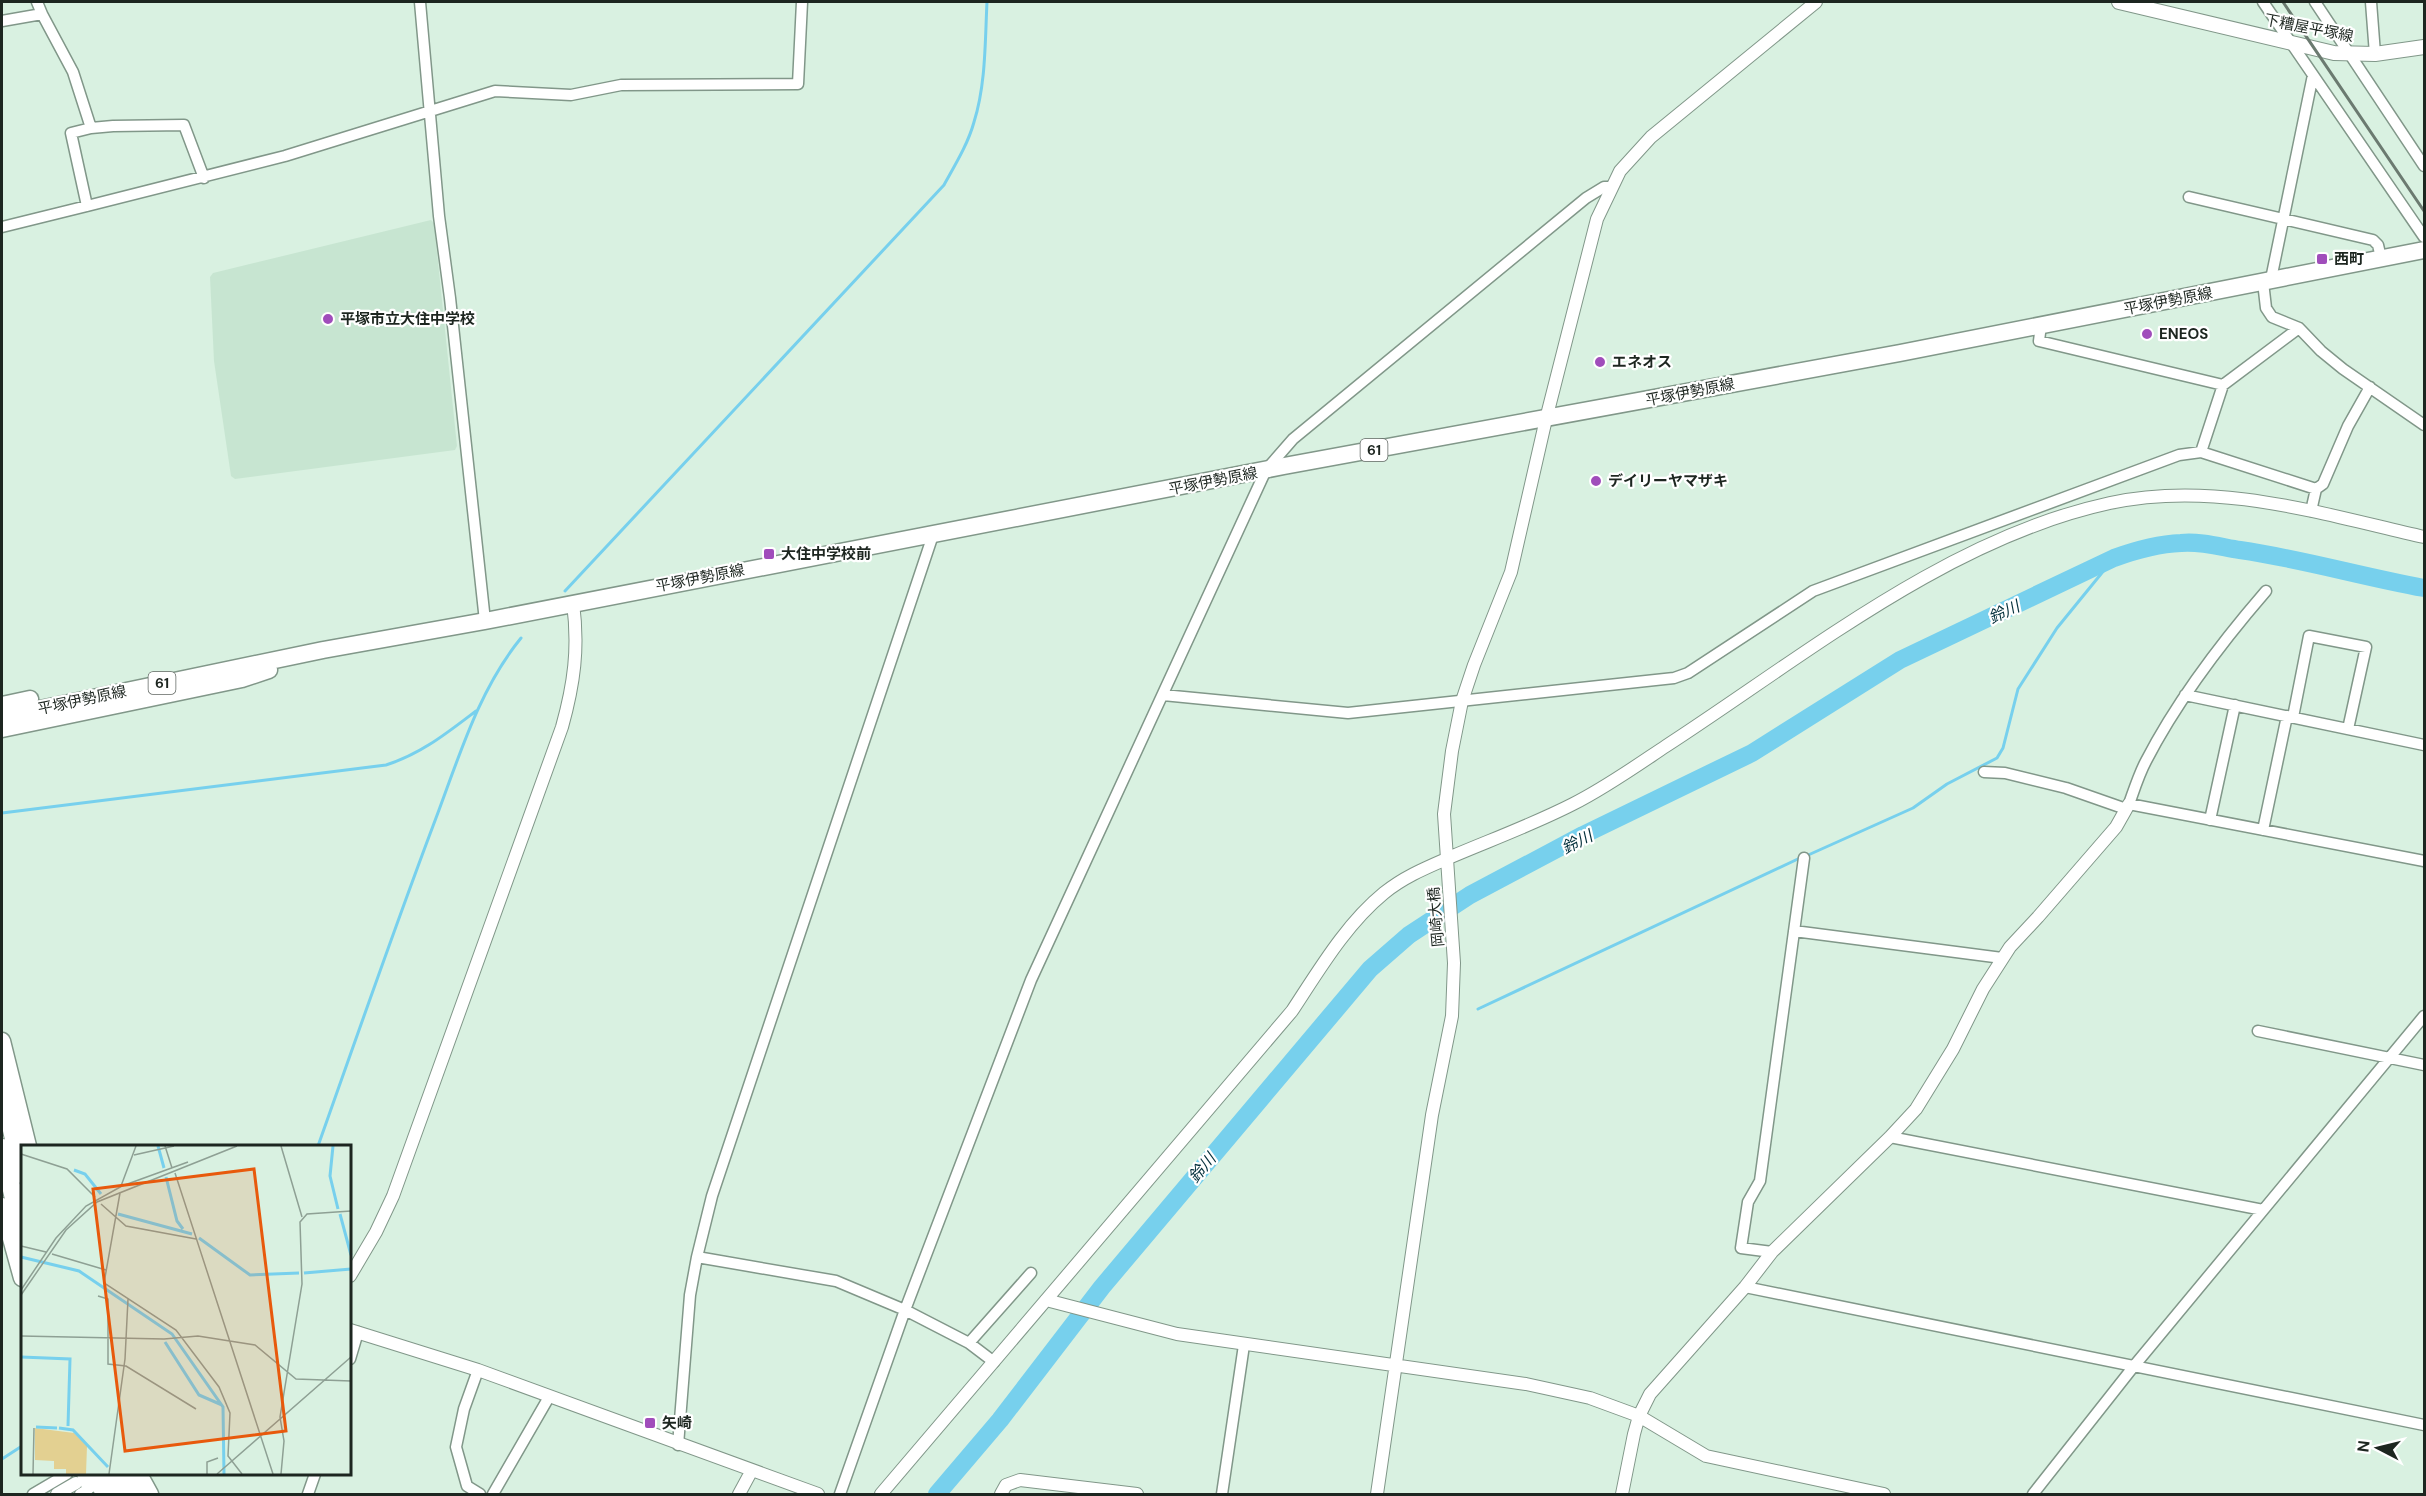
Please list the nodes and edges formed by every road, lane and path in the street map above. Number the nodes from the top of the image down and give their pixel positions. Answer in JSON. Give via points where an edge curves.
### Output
{"nodes":[{"id":1,"x":37,"y":2,"type":"edge"},
{"id":2,"x":420,"y":2,"type":"edge"},
{"id":3,"x":802,"y":2,"type":"edge"},
{"id":4,"x":1816,"y":2,"type":"edge"},
{"id":5,"x":2119,"y":2,"type":"edge"},
{"id":6,"x":2263,"y":2,"type":"edge"},
{"id":7,"x":2315,"y":2,"type":"edge"},
{"id":8,"x":2371,"y":2,"type":"edge"},
{"id":9,"x":42,"y":14,"type":"junction"},
{"id":10,"x":2,"y":21,"type":"edge"},
{"id":11,"x":2294,"y":44,"type":"junction"},
{"id":12,"x":2424,"y":47,"type":"edge"},
{"id":13,"x":2349,"y":54,"type":"junction"},
{"id":14,"x":2375,"y":54,"type":"junction"},
{"id":15,"x":2313,"y":75,"type":"junction"},
{"id":16,"x":429,"y":113,"type":"junction"},
{"id":17,"x":91,"y":128,"type":"junction"},
{"id":18,"x":2424,"y":166,"type":"edge"},
{"id":19,"x":204,"y":178,"type":"junction"},
{"id":20,"x":1611,"y":188,"type":"junction"},
{"id":21,"x":2189,"y":197,"type":"dead end"},
{"id":22,"x":87,"y":206,"type":"junction"},
{"id":23,"x":2283,"y":219,"type":"junction"},
{"id":24,"x":2,"y":227,"type":"edge"},
{"id":25,"x":2424,"y":237,"type":"edge"},
{"id":26,"x":2424,"y":250,"type":"edge"},
{"id":27,"x":2381,"y":258,"type":"junction"},
{"id":28,"x":2267,"y":280,"type":"junction"},
{"id":29,"x":2041,"y":325,"type":"junction"},
{"id":30,"x":2299,"y":328,"type":"junction"},
{"id":31,"x":2223,"y":385,"type":"junction"},
{"id":32,"x":2370,"y":387,"type":"junction"},
{"id":33,"x":1546,"y":418,"type":"junction"},
{"id":34,"x":2424,"y":425,"type":"edge"},
{"id":35,"x":2201,"y":452,"type":"junction"},
{"id":36,"x":1266,"y":470,"type":"junction"},
{"id":37,"x":2316,"y":489,"type":"junction"},
{"id":38,"x":2311,"y":511,"type":"junction"},
{"id":39,"x":933,"y":535,"type":"junction"},
{"id":40,"x":2424,"y":537,"type":"edge"},
{"id":41,"x":2266,"y":591,"type":"dead end"},
{"id":42,"x":573,"y":603,"type":"junction"},
{"id":43,"x":485,"y":621,"type":"junction"},
{"id":44,"x":323,"y":650,"type":"junction"},
{"id":45,"x":1163,"y":695,"type":"junction"},
{"id":46,"x":2185,"y":695,"type":"junction"},
{"id":47,"x":1462,"y":701,"type":"junction"},
{"id":48,"x":2,"y":705,"type":"edge"},
{"id":49,"x":2235,"y":705,"type":"junction"},
{"id":50,"x":2,"y":717,"type":"edge"},
{"id":51,"x":2290,"y":717,"type":"junction"},
{"id":52,"x":2,"y":729,"type":"edge"},
{"id":53,"x":2348,"y":729,"type":"junction"},
{"id":54,"x":2424,"y":745,"type":"edge"},
{"id":55,"x":1984,"y":772,"type":"dead end"},
{"id":56,"x":2127,"y":807,"type":"junction"},
{"id":57,"x":2210,"y":820,"type":"junction"},
{"id":58,"x":2263,"y":830,"type":"junction"},
{"id":59,"x":2424,"y":857,"type":"edge"},
{"id":60,"x":1804,"y":858,"type":"dead end"},
{"id":61,"x":1446,"y":859,"type":"junction"},
{"id":62,"x":1794,"y":931,"type":"junction"},
{"id":63,"x":2002,"y":958,"type":"junction"},
{"id":64,"x":2424,"y":1016,"type":"edge"},
{"id":65,"x":2258,"y":1032,"type":"dead end"},
{"id":66,"x":2,"y":1041,"type":"edge"},
{"id":67,"x":2389,"y":1058,"type":"junction"},
{"id":68,"x":2424,"y":1065,"type":"edge"},
{"id":69,"x":2,"y":1086,"type":"edge"},
{"id":70,"x":1890,"y":1137,"type":"junction"},
{"id":71,"x":28,"y":1145,"type":"edge"},
{"id":72,"x":2,"y":1148,"type":"edge"},
{"id":73,"x":21,"y":1170,"type":"edge"},
{"id":74,"x":2,"y":1206,"type":"edge"},
{"id":75,"x":2263,"y":1210,"type":"junction"},
{"id":76,"x":10,"y":1228,"type":"edge"},
{"id":77,"x":1772,"y":1252,"type":"junction"},
{"id":78,"x":697,"y":1257,"type":"junction"},
{"id":79,"x":1031,"y":1273,"type":"dead end"},
{"id":80,"x":21,"y":1274,"type":"edge"},
{"id":81,"x":351,"y":1274,"type":"edge"},
{"id":82,"x":1744,"y":1287,"type":"junction"},
{"id":83,"x":1050,"y":1301,"type":"junction"},
{"id":84,"x":905,"y":1310,"type":"junction"},
{"id":85,"x":354,"y":1331,"type":"edge"},
{"id":86,"x":969,"y":1343,"type":"junction"},
{"id":87,"x":1244,"y":1345,"type":"junction"},
{"id":88,"x":351,"y":1352,"type":"edge"},
{"id":89,"x":994,"y":1362,"type":"junction"},
{"id":90,"x":1396,"y":1365,"type":"junction"},
{"id":91,"x":2134,"y":1366,"type":"junction"},
{"id":92,"x":478,"y":1370,"type":"junction"},
{"id":93,"x":549,"y":1397,"type":"junction"},
{"id":94,"x":1639,"y":1416,"type":"junction"},
{"id":95,"x":2424,"y":1425,"type":"edge"},
{"id":96,"x":678,"y":1444,"type":"junction"},
{"id":97,"x":752,"y":1470,"type":"junction"},
{"id":98,"x":125,"y":1475,"type":"edge"},
{"id":99,"x":140,"y":1475,"type":"edge"},
{"id":100,"x":314,"y":1475,"type":"edge"},
{"id":101,"x":89,"y":1482,"type":"edge"},
{"id":102,"x":33,"y":1494,"type":"edge"},
{"id":103,"x":57,"y":1494,"type":"edge"},
{"id":104,"x":120,"y":1494,"type":"edge"},
{"id":105,"x":135,"y":1494,"type":"edge"},
{"id":106,"x":150,"y":1494,"type":"edge"},
{"id":107,"x":308,"y":1494,"type":"edge"},
{"id":108,"x":480,"y":1494,"type":"edge"},
{"id":109,"x":494,"y":1494,"type":"edge"},
{"id":110,"x":739,"y":1494,"type":"edge"},
{"id":111,"x":818,"y":1494,"type":"edge"},
{"id":112,"x":840,"y":1494,"type":"edge"},
{"id":113,"x":881,"y":1494,"type":"edge"},
{"id":114,"x":1000,"y":1494,"type":"edge"},
{"id":115,"x":1137,"y":1494,"type":"edge"},
{"id":116,"x":1222,"y":1494,"type":"edge"},
{"id":117,"x":1377,"y":1494,"type":"edge"},
{"id":118,"x":1622,"y":1494,"type":"edge"},
{"id":119,"x":1884,"y":1494,"type":"edge"},
{"id":120,"x":2033,"y":1494,"type":"edge"}],
"edges":[{"from":1,"to":9,"type":"street"},
{"from":2,"to":16,"type":"street"},
{"from":3,"to":16,"type":"street","via":[[798,84],[621,84],[572,95],[495,91]]},
{"from":4,"to":20,"type":"street","name":"岡崎大橋","via":[[1651,137]]},
{"from":5,"to":11,"type":"main road","name":"下糟屋平塚線"},
{"from":6,"to":11,"type":"street"},
{"from":7,"to":13,"type":"street"},
{"from":8,"to":14,"type":"street"},
{"from":9,"to":10,"type":"street"},
{"from":9,"to":17,"type":"street","via":[[73,72]]},
{"from":11,"to":13,"type":"main road","name":"下糟屋平塚線"},
{"from":11,"to":15,"type":"street"},
{"from":12,"to":14,"type":"main road","name":"下糟屋平塚線"},
{"from":13,"to":14,"type":"main road","name":"下糟屋平塚線"},
{"from":13,"to":18,"type":"street"},
{"from":15,"to":23,"type":"street"},
{"from":15,"to":25,"type":"street"},
{"from":16,"to":19,"type":"street"},
{"from":16,"to":43,"type":"street"},
{"from":17,"to":19,"type":"street","via":[[184,125]]},
{"from":17,"to":22,"type":"street","via":[[71,133]]},
{"from":19,"to":22,"type":"street"},
{"from":20,"to":33,"type":"street","name":"岡崎大橋","via":[[1589,246]]},
{"from":20,"to":36,"type":"street","via":[[1604,187],[1586,198],[1293,439]]},
{"from":21,"to":23,"type":"street"},
{"from":22,"to":24,"type":"street"},
{"from":23,"to":27,"type":"street","via":[[2373,240]]},
{"from":23,"to":28,"type":"street"},
{"from":26,"to":27,"type":"main road","name":"平塚伊勢原線","number":"61"},
{"from":27,"to":28,"type":"main road","name":"平塚伊勢原線","number":"61"},
{"from":28,"to":29,"type":"main road","name":"平塚伊勢原線","number":"61"},
{"from":28,"to":30,"type":"street","via":[[2266,308],[2272,317]]},
{"from":29,"to":31,"type":"street","via":[[2039,341]]},
{"from":29,"to":33,"type":"main road","name":"平塚伊勢原線","number":"61"},
{"from":30,"to":31,"type":"street"},
{"from":30,"to":32,"type":"street","via":[[2320,351]]},
{"from":31,"to":35,"type":"street"},
{"from":32,"to":34,"type":"street"},
{"from":32,"to":37,"type":"street","via":[[2323,484]]},
{"from":33,"to":36,"type":"main road","name":"平塚伊勢原線","number":"61"},
{"from":33,"to":47,"type":"street","name":"岡崎大橋","via":[[1511,572]]},
{"from":35,"to":37,"type":"street"},
{"from":35,"to":47,"type":"street","via":[[2179,455],[1813,591],[1688,673],[1674,678]]},
{"from":36,"to":39,"type":"main road","name":"平塚伊勢原線","number":"61"},
{"from":36,"to":45,"type":"street"},
{"from":37,"to":38,"type":"street"},
{"from":38,"to":40,"type":"street"},
{"from":38,"to":61,"type":"street","via":[[2238,498],[2154,497],[2082,510],[2019,533],[1950,564],[1858,618],[1572,805]]},
{"from":39,"to":42,"type":"main road","name":"平塚伊勢原線","number":"61"},
{"from":39,"to":78,"type":"street","via":[[742,1104]]},
{"from":41,"to":46,"type":"street","via":[[2228,634]]},
{"from":42,"to":43,"type":"main road","name":"平塚伊勢原線","number":"61"},
{"from":42,"to":81,"type":"street","via":[[577,634],[575,670],[562,727],[393,1196]]},
{"from":43,"to":44,"type":"main road","name":"平塚伊勢原線","number":"61"},
{"from":44,"to":48,"type":"main road","via":[[237,657]]},
{"from":44,"to":50,"type":"main road","name":"平塚伊勢原線","number":"61"},
{"from":44,"to":52,"type":"main road","via":[[242,679]]},
{"from":45,"to":47,"type":"street","via":[[1348,713]]},
{"from":45,"to":84,"type":"street","via":[[1031,980]]},
{"from":46,"to":49,"type":"street"},
{"from":46,"to":56,"type":"street","via":[[2145,762]]},
{"from":47,"to":61,"type":"street","name":"岡崎大橋","via":[[1444,814]]},
{"from":49,"to":51,"type":"street"},
{"from":49,"to":57,"type":"street"},
{"from":51,"to":53,"type":"street"},
{"from":51,"to":53,"type":"street","via":[[2309,636],[2366,647]]},
{"from":51,"to":58,"type":"street"},
{"from":53,"to":54,"type":"street"},
{"from":55,"to":56,"type":"street","via":[[2005,773]]},
{"from":56,"to":57,"type":"street"},
{"from":56,"to":63,"type":"street","via":[[2116,827]]},
{"from":57,"to":58,"type":"street"},
{"from":58,"to":59,"type":"street"},
{"from":60,"to":62,"type":"street"},
{"from":61,"to":83,"type":"street","via":[[1408,876],[1363,915],[1292,1011]]},
{"from":61,"to":90,"type":"street","name":"岡崎大橋","via":[[1454,958],[1452,1016],[1432,1115]]},
{"from":62,"to":63,"type":"street"},
{"from":62,"to":77,"type":"street","via":[[1760,1181],[1748,1202],[1742,1248]]},
{"from":63,"to":70,"type":"street","via":[[1930,1088]]},
{"from":64,"to":67,"type":"street"},
{"from":65,"to":67,"type":"street"},
{"from":66,"to":71,"type":"main road"},
{"from":67,"to":68,"type":"street"},
{"from":67,"to":75,"type":"street"},
{"from":69,"to":73,"type":"highway"},
{"from":70,"to":75,"type":"street"},
{"from":70,"to":77,"type":"street"},
{"from":72,"to":76,"type":"highway"},
{"from":74,"to":76,"type":"main road"},
{"from":75,"to":91,"type":"street"},
{"from":76,"to":80,"type":"main road"},
{"from":77,"to":82,"type":"street"},
{"from":78,"to":84,"type":"street","via":[[837,1281]]},
{"from":78,"to":96,"type":"street","via":[[690,1295]]},
{"from":79,"to":86,"type":"street"},
{"from":82,"to":91,"type":"street"},
{"from":82,"to":94,"type":"street","via":[[1650,1394]]},
{"from":83,"to":87,"type":"street","via":[[1177,1334]]},
{"from":83,"to":89,"type":"street"},
{"from":84,"to":86,"type":"street"},
{"from":84,"to":112,"type":"street"},
{"from":85,"to":88,"type":"street"},
{"from":85,"to":92,"type":"street"},
{"from":86,"to":89,"type":"street"},
{"from":87,"to":90,"type":"street"},
{"from":87,"to":116,"type":"street"},
{"from":89,"to":113,"type":"street"},
{"from":90,"to":94,"type":"street","via":[[1526,1384],[1590,1398]]},
{"from":90,"to":117,"type":"street","name":"岡崎大橋"},
{"from":91,"to":95,"type":"street"},
{"from":91,"to":120,"type":"street"},
{"from":92,"to":93,"type":"street"},
{"from":92,"to":108,"type":"street","via":[[456,1447],[467,1485]]},
{"from":93,"to":96,"type":"street"},
{"from":93,"to":109,"type":"street"},
{"from":94,"to":118,"type":"street"},
{"from":94,"to":119,"type":"street","via":[[1706,1456]]},
{"from":96,"to":97,"type":"street"},
{"from":97,"to":110,"type":"street"},
{"from":97,"to":111,"type":"street"},
{"from":98,"to":105,"type":"highway"},
{"from":99,"to":106,"type":"main road"},
{"from":100,"to":107,"type":"street"},
{"from":101,"to":102,"type":"street"},
{"from":101,"to":103,"type":"street"},
{"from":101,"to":104,"type":"highway"},
{"from":114,"to":115,"type":"street","via":[[1006,1485],[1020,1480]]}]}
